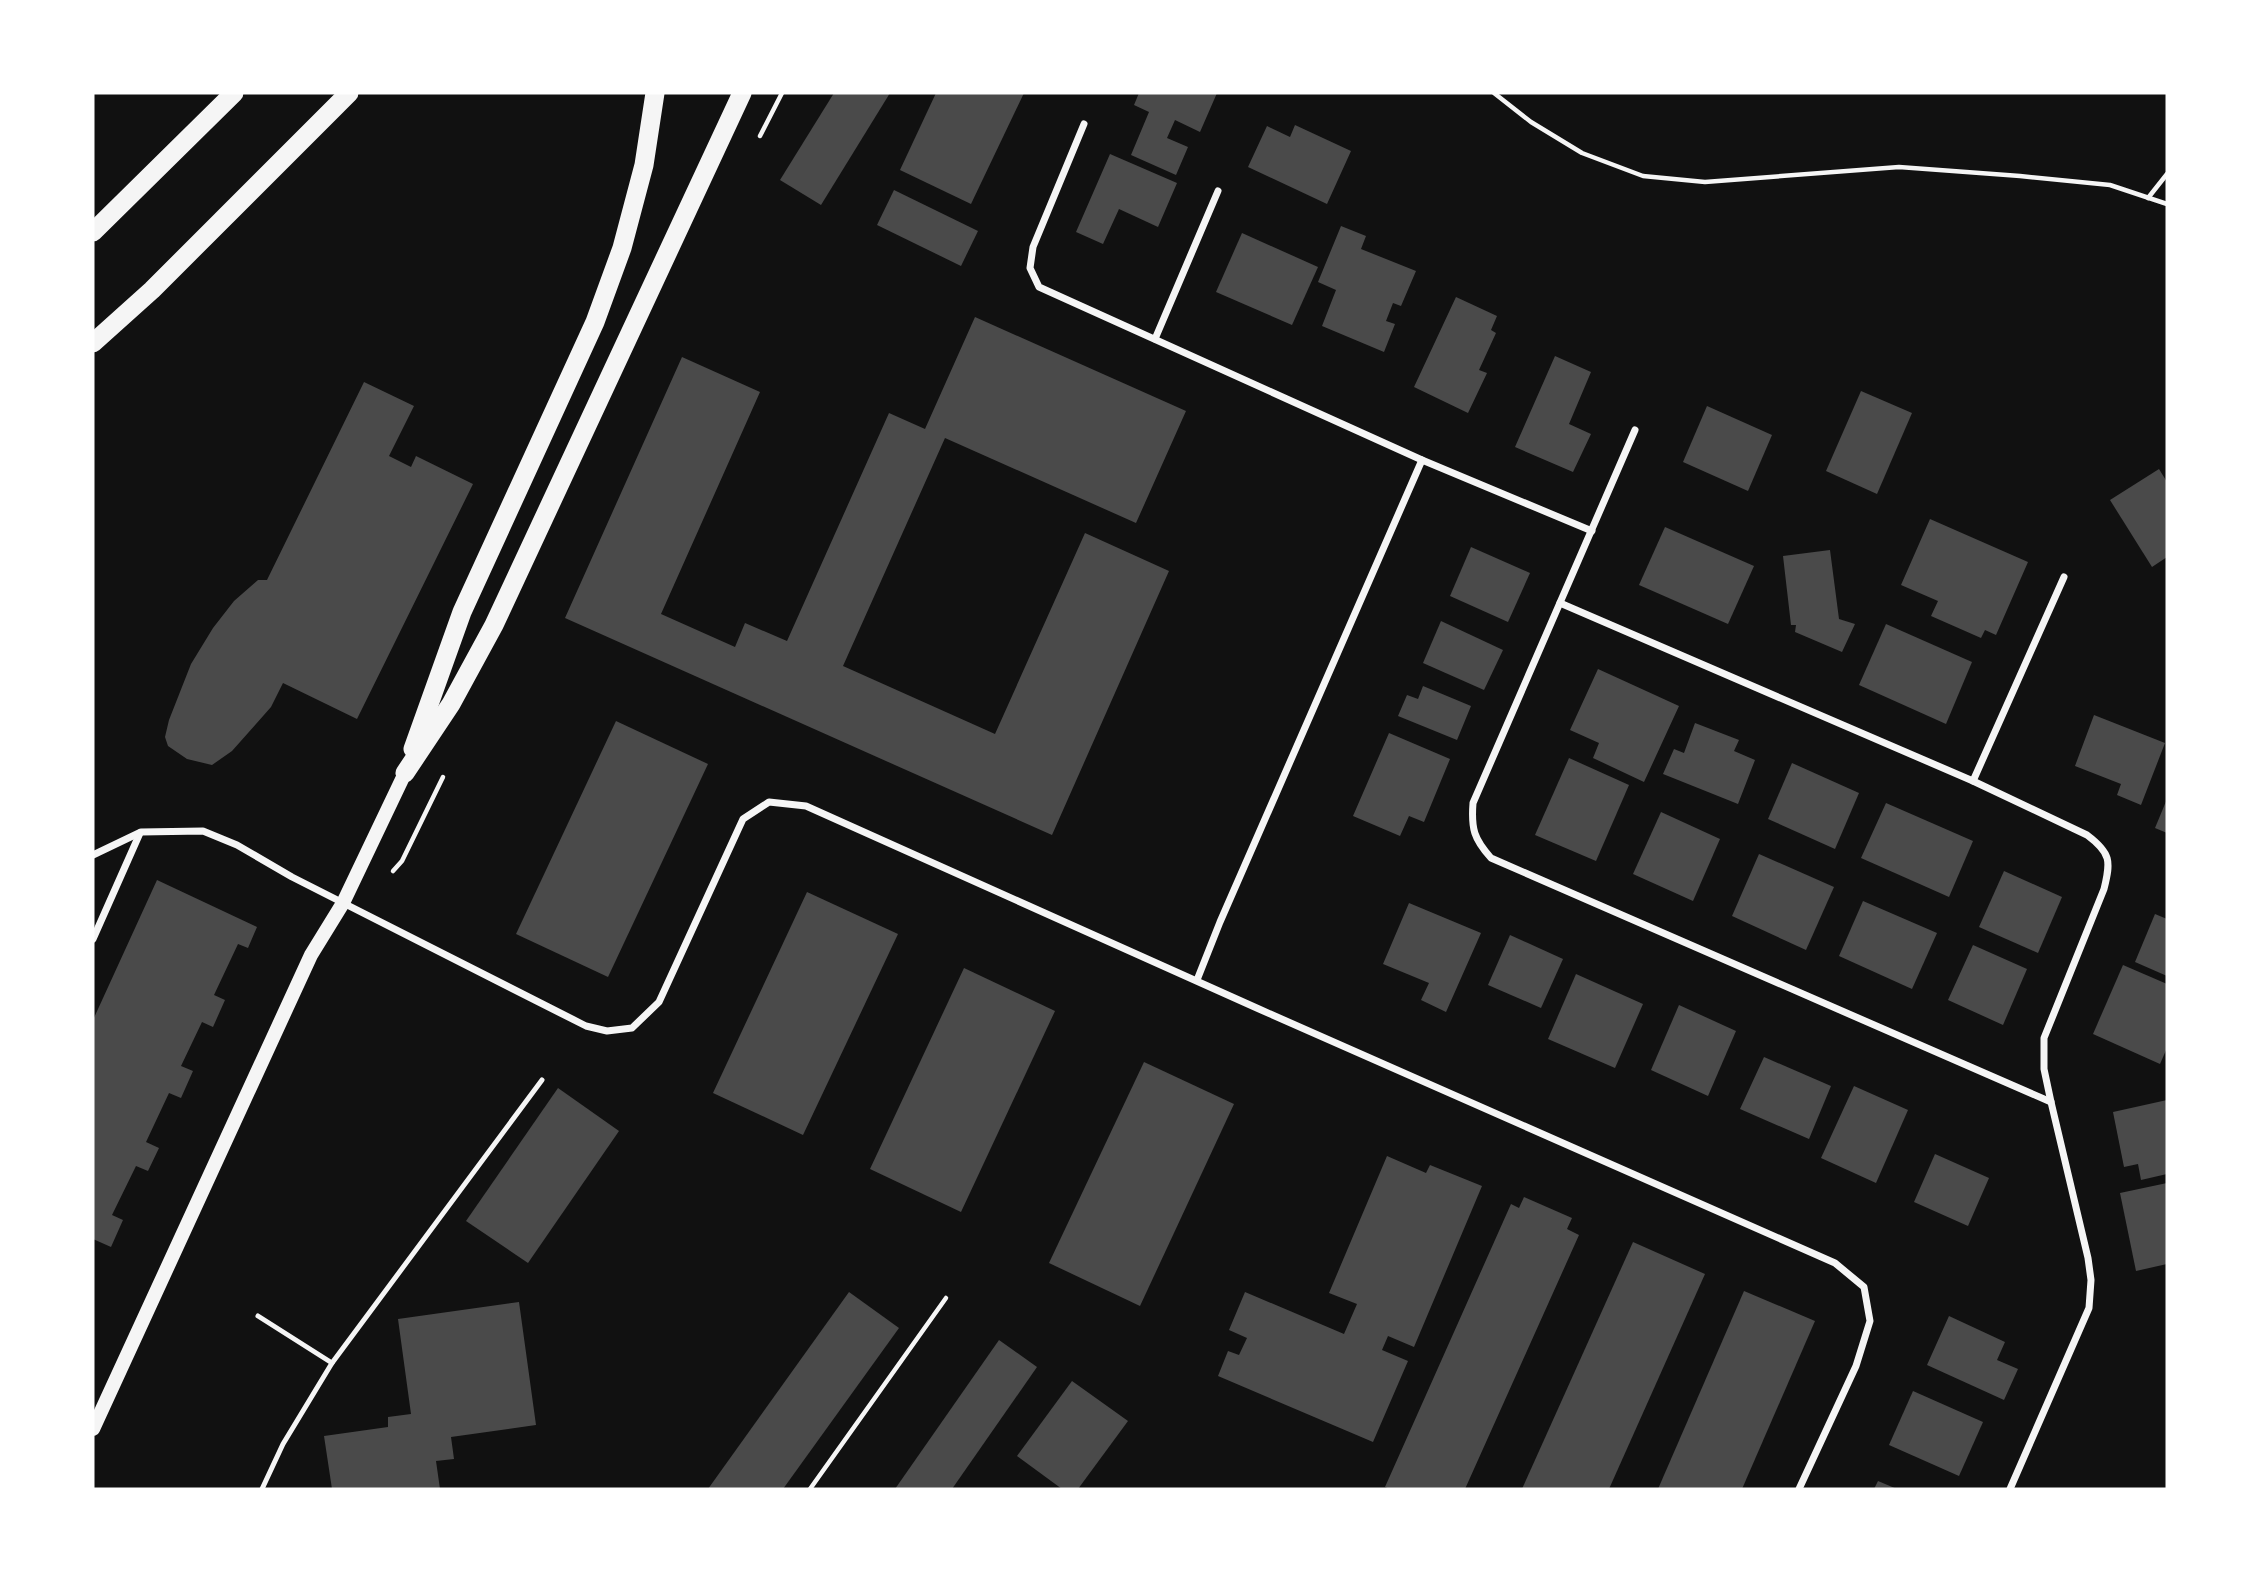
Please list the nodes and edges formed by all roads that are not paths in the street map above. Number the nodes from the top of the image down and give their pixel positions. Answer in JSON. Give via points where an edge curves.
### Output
{"nodes":[{"id":1,"x":234,"y":93,"type":"edge"},
{"id":2,"x":349,"y":93,"type":"edge"},
{"id":3,"x":655,"y":93,"type":"edge"},
{"id":4,"x":742,"y":93,"type":"edge"},
{"id":5,"x":1084,"y":124,"type":"dead end"},
{"id":6,"x":1218,"y":191,"type":"dead end"},
{"id":7,"x":93,"y":232,"type":"edge"},
{"id":8,"x":1155,"y":339,"type":"junction"},
{"id":9,"x":93,"y":343,"type":"edge"},
{"id":10,"x":1635,"y":430,"type":"dead end"},
{"id":11,"x":1422,"y":460,"type":"junction"},
{"id":12,"x":1592,"y":531,"type":"junction"},
{"id":13,"x":2064,"y":577,"type":"dead end"},
{"id":14,"x":1560,"y":603,"type":"junction"},
{"id":15,"x":405,"y":773,"type":"junction"},
{"id":16,"x":1973,"y":781,"type":"junction"},
{"id":17,"x":141,"y":832,"type":"junction"},
{"id":18,"x":93,"y":855,"type":"edge"},
{"id":19,"x":343,"y":903,"type":"junction"},
{"id":20,"x":93,"y":939,"type":"edge"},
{"id":21,"x":1197,"y":980,"type":"junction"},
{"id":22,"x":542,"y":1080,"type":"dead end"},
{"id":23,"x":2051,"y":1102,"type":"junction"},
{"id":24,"x":258,"y":1316,"type":"dead end"},
{"id":25,"x":332,"y":1363,"type":"junction"},
{"id":26,"x":93,"y":1429,"type":"edge"},
{"id":27,"x":262,"y":1489,"type":"edge"},
{"id":28,"x":1799,"y":1489,"type":"edge"},
{"id":29,"x":2010,"y":1489,"type":"edge"}],
"edges":[{"from":1,"to":7,"type":"highway"},
{"from":2,"to":9,"type":"highway"},
{"from":3,"to":15,"type":"highway","via":[[641,177],[595,322],[462,612]]},
{"from":4,"to":15,"type":"highway","via":[[494,625],[451,704]]},
{"from":5,"to":8,"type":"street","via":[[1033,247],[1030,268],[1039,287]]},
{"from":6,"to":8,"type":"street"},
{"from":8,"to":11,"type":"street"},
{"from":10,"to":12,"type":"street"},
{"from":11,"to":12,"type":"street"},
{"from":11,"to":21,"type":"street"},
{"from":12,"to":14,"type":"street"},
{"from":13,"to":16,"type":"street"},
{"from":14,"to":16,"type":"street"},
{"from":14,"to":23,"type":"street","via":[[1473,803],[1471,824],[1479,845],[1491,858]]},
{"from":15,"to":19,"type":"main road"},
{"from":16,"to":23,"type":"street","via":[[2088,835],[2103,847],[2109,867],[2044,1038]]},
{"from":17,"to":18,"type":"street"},
{"from":17,"to":19,"type":"street","via":[[203,831]]},
{"from":17,"to":20,"type":"street"},
{"from":19,"to":21,"type":"street","via":[[586,1026],[607,1031],[632,1028],[659,1002],[743,819],[769,802],[806,806]]},
{"from":19,"to":26,"type":"main road","via":[[311,955]]},
{"from":21,"to":28,"type":"street","via":[[1835,1263],[1864,1287],[1870,1321],[1856,1366]]},
{"from":22,"to":25,"type":"lane"},
{"from":23,"to":29,"type":"street","via":[[2088,1258],[2089,1308]]},
{"from":24,"to":25,"type":"lane"},
{"from":25,"to":27,"type":"lane"}]}
